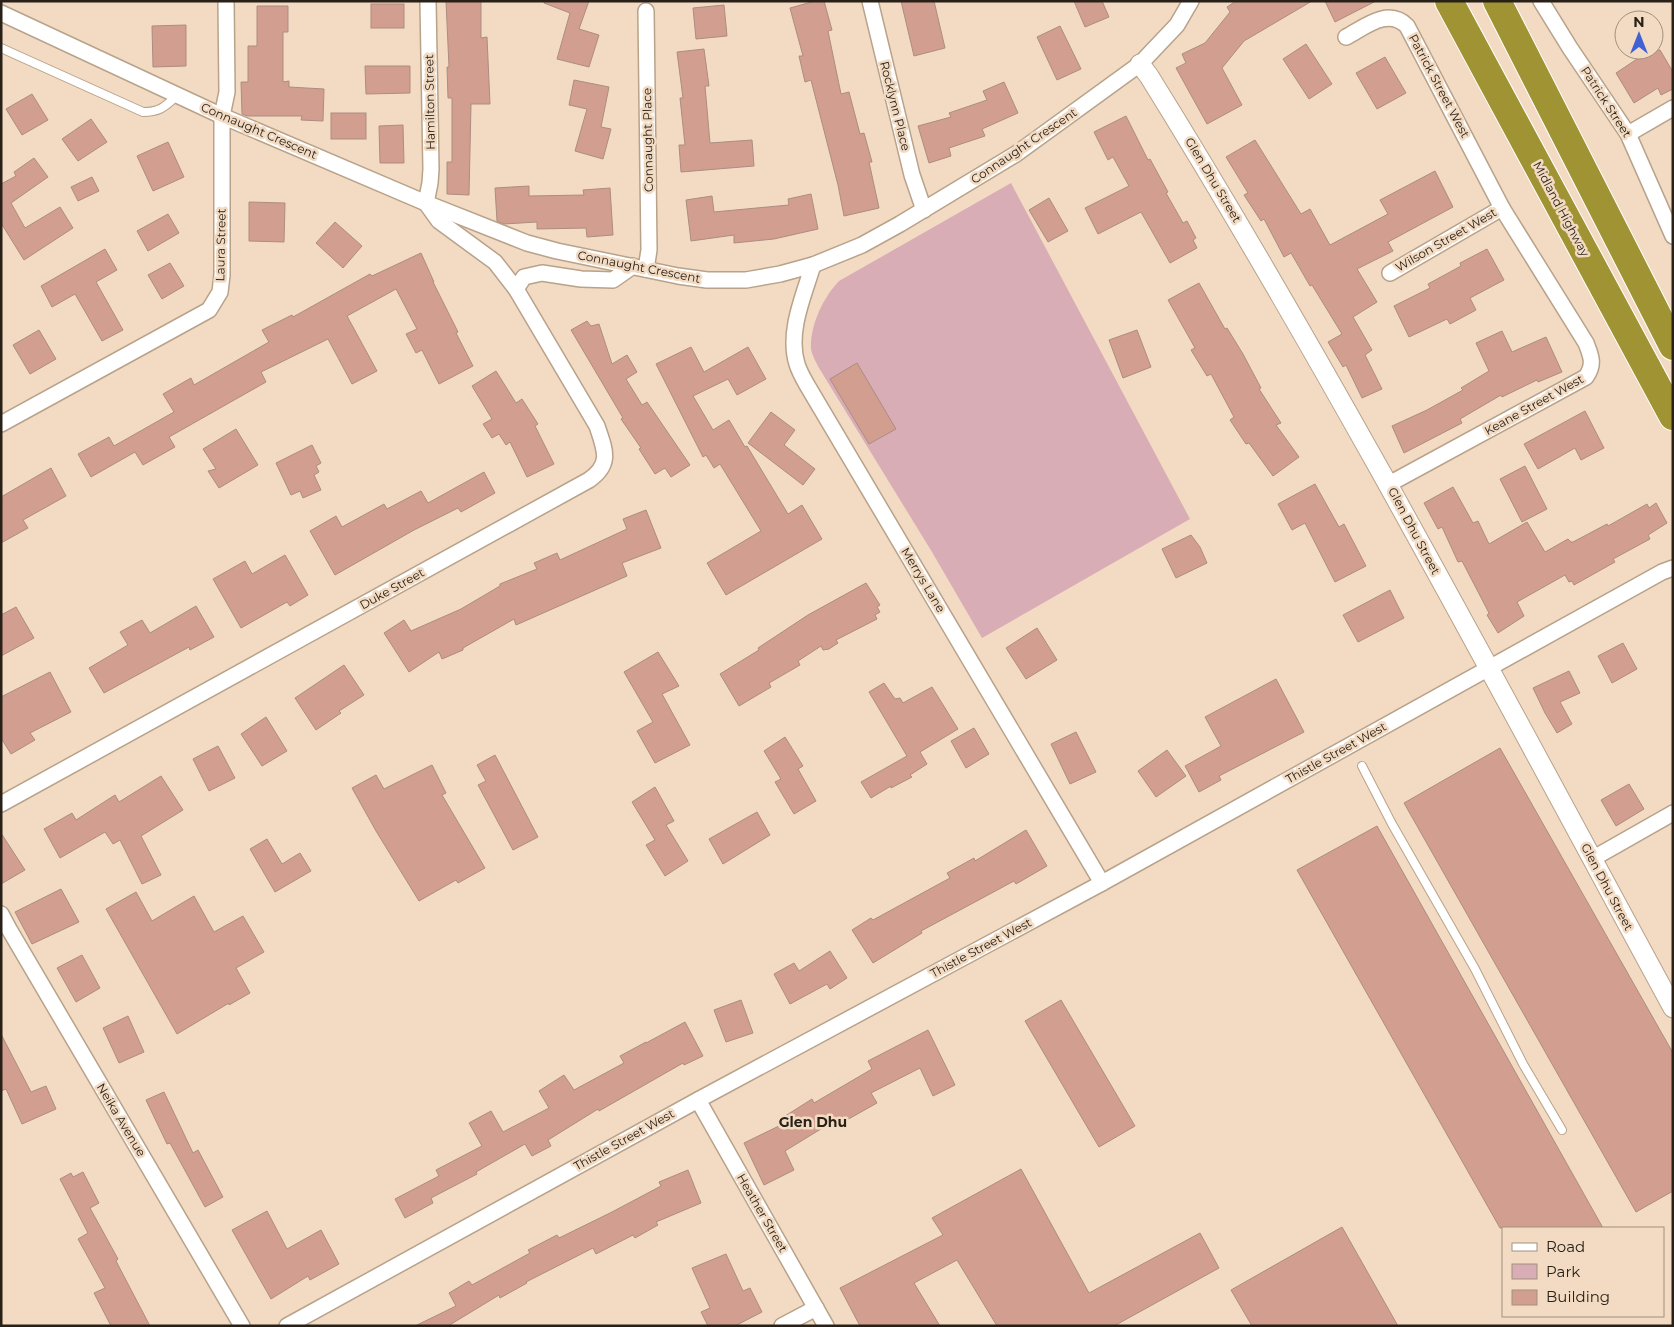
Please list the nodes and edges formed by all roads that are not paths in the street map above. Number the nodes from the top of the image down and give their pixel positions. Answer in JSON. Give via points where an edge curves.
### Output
{"nodes":[{"id":1,"x":226,"y":1,"type":"edge"},
{"id":2,"x":428,"y":1,"type":"edge"},
{"id":3,"x":870,"y":1,"type":"edge"},
{"id":4,"x":1192,"y":1,"type":"edge"},
{"id":5,"x":1450,"y":1,"type":"edge"},
{"id":6,"x":1497,"y":1,"type":"edge"},
{"id":7,"x":1541,"y":1,"type":"edge"},
{"id":8,"x":646,"y":11,"type":"dead end"},
{"id":9,"x":1,"y":13,"type":"edge"},
{"id":10,"x":1346,"y":37,"type":"dead end"},
{"id":11,"x":1,"y":48,"type":"edge"},
{"id":12,"x":1140,"y":64,"type":"junction"},
{"id":13,"x":178,"y":96,"type":"junction"},
{"id":14,"x":1673,"y":108,"type":"edge"},
{"id":15,"x":222,"y":116,"type":"junction"},
{"id":16,"x":1628,"y":134,"type":"junction"},
{"id":17,"x":426,"y":203,"type":"junction"},
{"id":18,"x":1502,"y":208,"type":"junction"},
{"id":19,"x":924,"y":210,"type":"junction"},
{"id":20,"x":1673,"y":236,"type":"edge"},
{"id":21,"x":813,"y":265,"type":"junction"},
{"id":22,"x":640,"y":268,"type":"junction"},
{"id":23,"x":1390,"y":273,"type":"dead end"},
{"id":24,"x":516,"y":289,"type":"junction"},
{"id":25,"x":1673,"y":346,"type":"edge"},
{"id":26,"x":1673,"y":416,"type":"edge"},
{"id":27,"x":1,"y":424,"type":"edge"},
{"id":28,"x":1389,"y":484,"type":"junction"},
{"id":29,"x":1673,"y":568,"type":"edge"},
{"id":30,"x":1488,"y":668,"type":"junction"},
{"id":31,"x":1362,"y":766,"type":"dead end"},
{"id":32,"x":1,"y":804,"type":"edge"},
{"id":33,"x":1673,"y":813,"type":"edge"},
{"id":34,"x":1592,"y":859,"type":"junction"},
{"id":35,"x":1102,"y":883,"type":"junction"},
{"id":36,"x":1,"y":914,"type":"edge"},
{"id":37,"x":1673,"y":1008,"type":"edge"},
{"id":38,"x":698,"y":1100,"type":"junction"},
{"id":39,"x":1562,"y":1130,"type":"dead end"},
{"id":40,"x":816,"y":1308,"type":"junction"},
{"id":41,"x":242,"y":1326,"type":"edge"},
{"id":42,"x":288,"y":1326,"type":"edge"},
{"id":43,"x":782,"y":1326,"type":"edge"},
{"id":44,"x":826,"y":1326,"type":"edge"}],
"edges":[{"from":1,"to":15,"type":"street","name":"Laura Street","via":[[226,92]]},
{"from":2,"to":17,"type":"street","name":"Hamilton Street","via":[[431,168]]},
{"from":3,"to":19,"type":"street","name":"Rocklynn Place","via":[[912,175]]},
{"from":4,"to":12,"type":"street","name":"Connaught Crescent","via":[[1159,45]]},
{"from":5,"to":26,"type":"highway","name":"Midland Highway"},
{"from":6,"to":25,"type":"highway"},
{"from":7,"to":16,"type":"street","name":"Patrick Street"},
{"from":8,"to":22,"type":"street","name":"Connaught Place","via":[[649,250]]},
{"from":9,"to":13,"type":"street","name":"Connaught Crescent"},
{"from":10,"to":18,"type":"street","name":"Patrick Street West","via":[[1388,17],[1402,20]]},
{"from":11,"to":13,"type":"lane","via":[[143,112],[162,109]]},
{"from":12,"to":19,"type":"street","name":"Connaught Crescent","via":[[1016,154]]},
{"from":12,"to":28,"type":"street","name":"Glen Dhu Street","via":[[1206,167]]},
{"from":13,"to":15,"type":"street","name":"Connaught Crescent"},
{"from":14,"to":16,"type":"street"},
{"from":15,"to":17,"type":"street","name":"Connaught Crescent"},
{"from":15,"to":27,"type":"street","name":"Laura Street","via":[[222,275],[220,292],[209,310]]},
{"from":16,"to":20,"type":"street","name":"Patrick Street"},
{"from":17,"to":22,"type":"street","name":"Connaught Crescent","via":[[527,243]]},
{"from":17,"to":24,"type":"street","name":"Duke Street","via":[[439,221],[495,262]]},
{"from":18,"to":23,"type":"street","name":"Wilson Street West"},
{"from":18,"to":28,"type":"street","name":"Keane Street West","via":[[1586,343],[1591,370],[1586,377]]},
{"from":19,"to":21,"type":"street","name":"Connaught Crescent","via":[[862,244]]},
{"from":21,"to":22,"type":"street","name":"Connaught Crescent","via":[[746,280],[708,280]]},
{"from":21,"to":35,"type":"street","name":"Merrys Lane","via":[[795,329],[797,365]]},
{"from":22,"to":24,"type":"street","via":[[613,280],[542,274],[524,277]]},
{"from":24,"to":32,"type":"street","name":"Duke Street","via":[[597,426],[605,461],[598,473]]},
{"from":28,"to":30,"type":"street","name":"Glen Dhu Street"},
{"from":29,"to":30,"type":"street","name":"Thistle Street West"},
{"from":30,"to":34,"type":"street","name":"Glen Dhu Street"},
{"from":30,"to":35,"type":"street","name":"Thistle Street West"},
{"from":31,"to":39,"type":"lane"},
{"from":33,"to":34,"type":"street"},
{"from":34,"to":37,"type":"street","name":"Glen Dhu Street"},
{"from":35,"to":38,"type":"street","name":"Thistle Street West"},
{"from":36,"to":41,"type":"street","name":"Neika Avenue"},
{"from":38,"to":40,"type":"street","name":"Heather Street"},
{"from":38,"to":42,"type":"street","name":"Thistle Street West"},
{"from":40,"to":43,"type":"street"},
{"from":40,"to":44,"type":"street","name":"Heather Street"}]}
